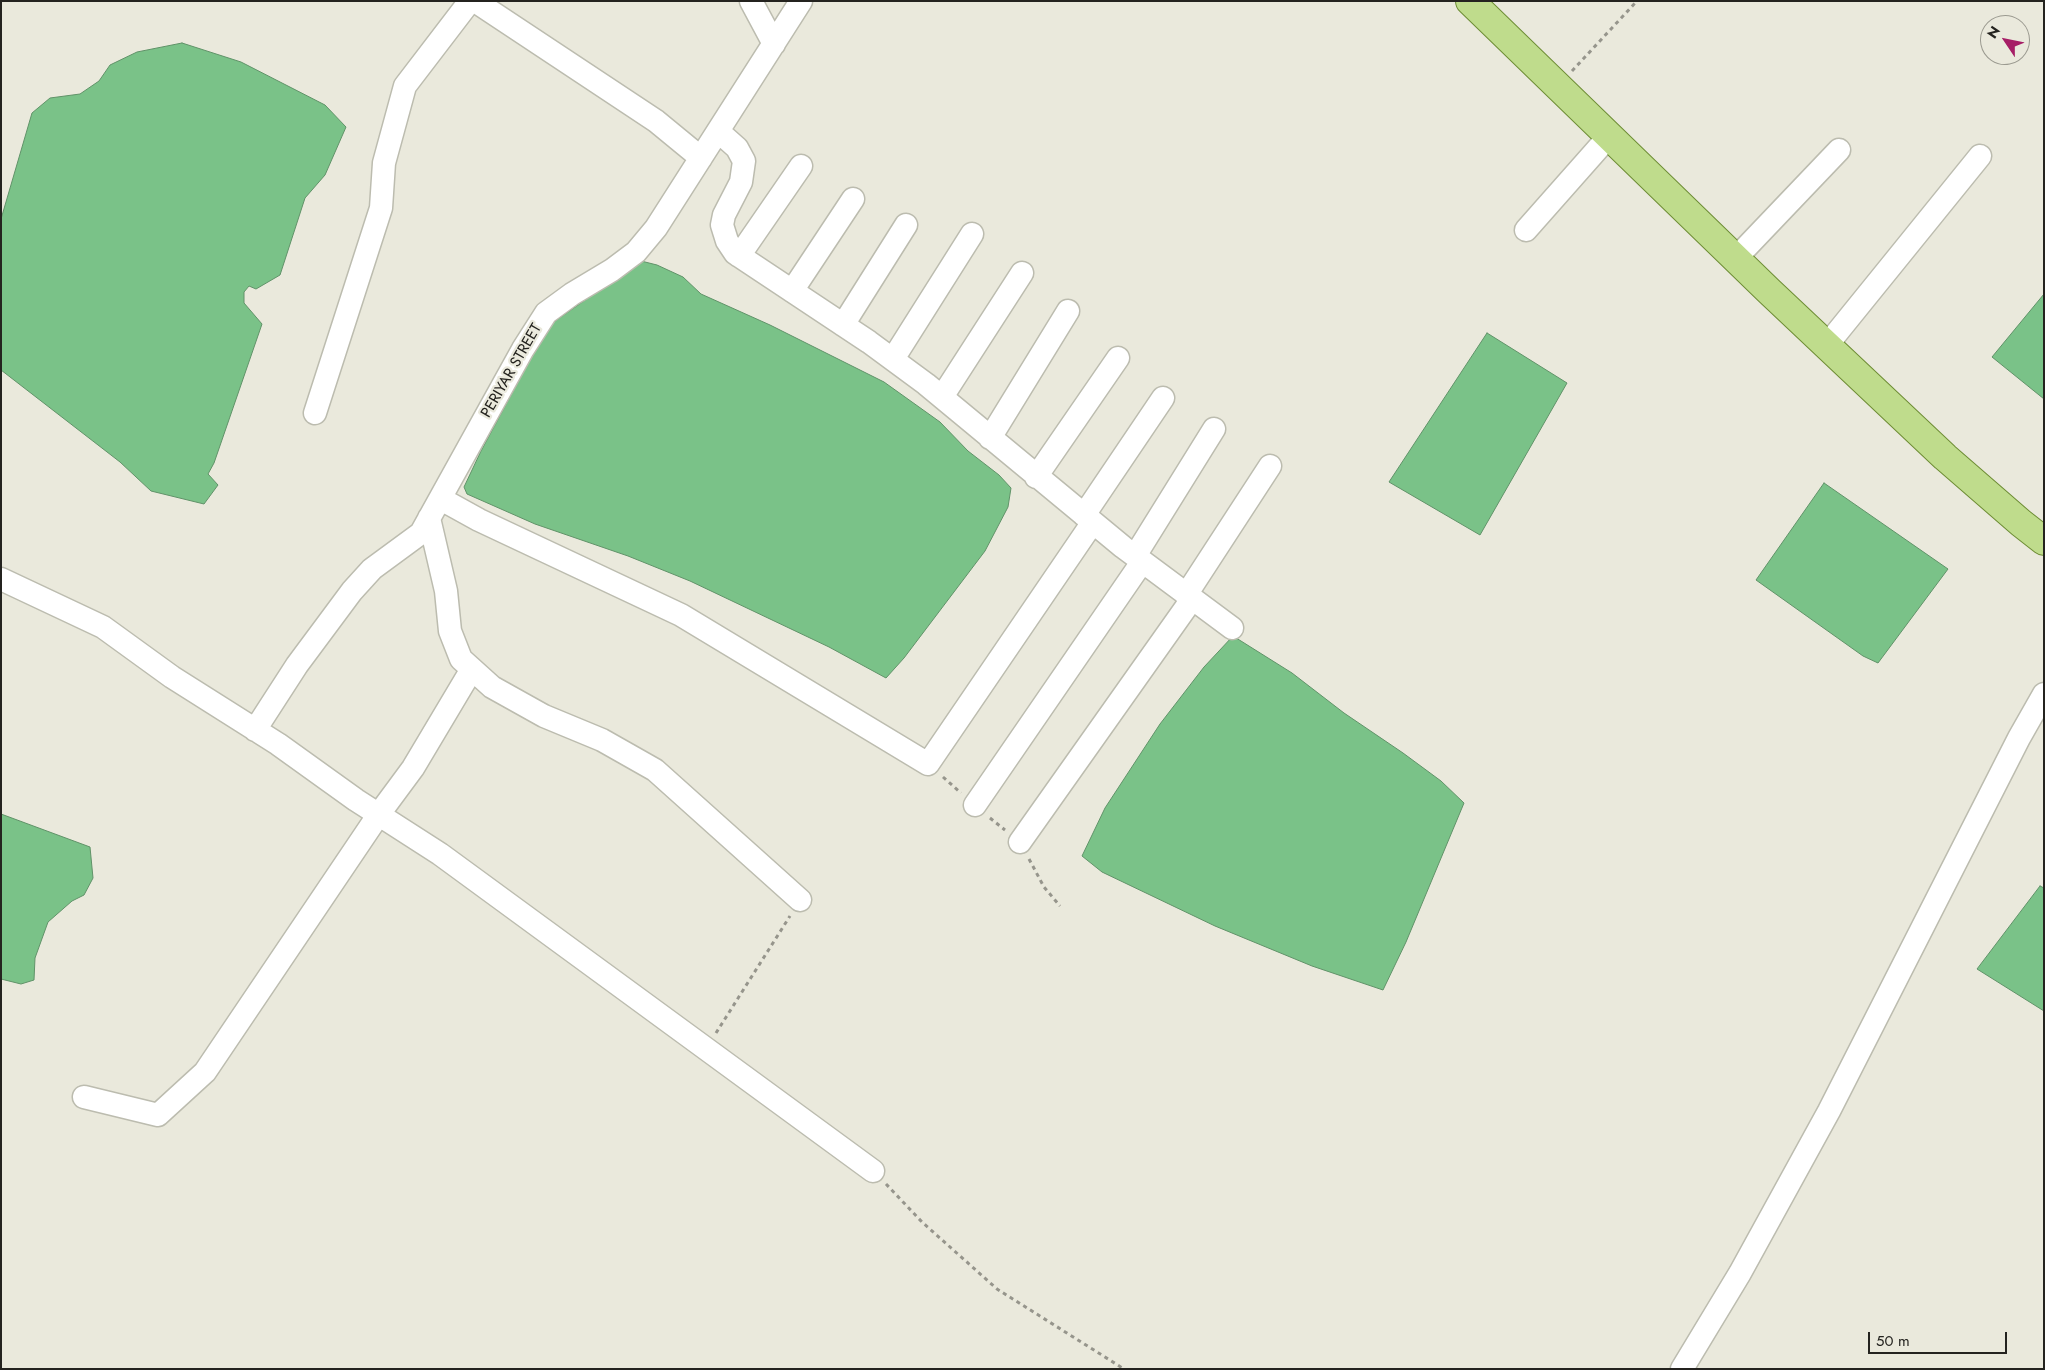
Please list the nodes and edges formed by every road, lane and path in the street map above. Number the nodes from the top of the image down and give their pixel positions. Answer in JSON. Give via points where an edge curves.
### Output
{"nodes":[{"id":1,"x":470,"y":1,"type":"edge"},
{"id":2,"x":475,"y":1,"type":"edge"},
{"id":3,"x":751,"y":1,"type":"edge"},
{"id":4,"x":801,"y":1,"type":"edge"},
{"id":5,"x":1470,"y":1,"type":"edge"},
{"id":6,"x":1637,"y":1,"type":"edge"},
{"id":7,"x":774,"y":44,"type":"junction"},
{"id":8,"x":1558,"y":86,"type":"junction"},
{"id":9,"x":719,"y":132,"type":"junction"},
{"id":10,"x":1610,"y":135,"type":"junction"},
{"id":11,"x":1839,"y":150,"type":"dead end"},
{"id":12,"x":1980,"y":156,"type":"dead end"},
{"id":13,"x":701,"y":158,"type":"junction"},
{"id":14,"x":801,"y":166,"type":"dead end"},
{"id":15,"x":853,"y":199,"type":"dead end"},
{"id":16,"x":906,"y":225,"type":"dead end"},
{"id":17,"x":1526,"y":230,"type":"dead end"},
{"id":18,"x":972,"y":234,"type":"dead end"},
{"id":19,"x":739,"y":256,"type":"junction"},
{"id":20,"x":1736,"y":258,"type":"junction"},
{"id":21,"x":1022,"y":273,"type":"dead end"},
{"id":22,"x":792,"y":291,"type":"junction"},
{"id":23,"x":1068,"y":311,"type":"dead end"},
{"id":24,"x":843,"y":325,"type":"junction"},
{"id":25,"x":1827,"y":346,"type":"junction"},
{"id":26,"x":1118,"y":358,"type":"dead end"},
{"id":27,"x":893,"y":359,"type":"junction"},
{"id":28,"x":942,"y":397,"type":"junction"},
{"id":29,"x":1163,"y":398,"type":"dead end"},
{"id":30,"x":315,"y":413,"type":"dead end"},
{"id":31,"x":1214,"y":429,"type":"dead end"},
{"id":32,"x":990,"y":438,"type":"junction"},
{"id":33,"x":1270,"y":466,"type":"dead end"},
{"id":34,"x":1036,"y":477,"type":"junction"},
{"id":35,"x":441,"y":499,"type":"junction"},
{"id":36,"x":429,"y":518,"type":"junction"},
{"id":37,"x":1088,"y":519,"type":"junction"},
{"id":38,"x":2044,"y":540,"type":"edge"},
{"id":39,"x":1138,"y":559,"type":"junction"},
{"id":40,"x":1,"y":579,"type":"edge"},
{"id":41,"x":1189,"y":597,"type":"junction"},
{"id":42,"x":1232,"y":628,"type":"dead end"},
{"id":43,"x":472,"y":669,"type":"junction"},
{"id":44,"x":2044,"y":694,"type":"edge"},
{"id":45,"x":255,"y":730,"type":"junction"},
{"id":46,"x":928,"y":764,"type":"junction"},
{"id":47,"x":975,"y":805,"type":"junction"},
{"id":48,"x":378,"y":814,"type":"junction"},
{"id":49,"x":1020,"y":842,"type":"junction"},
{"id":50,"x":800,"y":900,"type":"joint"},
{"id":51,"x":1060,"y":906,"type":"dead end"},
{"id":52,"x":706,"y":1048,"type":"junction"},
{"id":53,"x":84,"y":1097,"type":"dead end"},
{"id":54,"x":873,"y":1171,"type":"joint"},
{"id":55,"x":1124,"y":1369,"type":"edge"},
{"id":56,"x":1682,"y":1369,"type":"edge"}],
"edges":[{"from":1,"to":30,"type":"street","via":[[405,86],[384,163],[381,208]]},
{"from":2,"to":13,"type":"street","via":[[656,122]]},
{"from":3,"to":7,"type":"street"},
{"from":4,"to":7,"type":"street","name":"PERIYAR STREET"},
{"from":5,"to":8,"type":"main road"},
{"from":6,"to":8,"type":"path"},
{"from":7,"to":9,"type":"street","name":"PERIYAR STREET"},
{"from":8,"to":10,"type":"main road"},
{"from":9,"to":13,"type":"street","name":"PERIYAR STREET"},
{"from":9,"to":19,"type":"street","via":[[738,148],[744,161],[742,182],[722,225],[726,241]]},
{"from":10,"to":17,"type":"street"},
{"from":10,"to":20,"type":"main road"},
{"from":11,"to":20,"type":"street"},
{"from":12,"to":25,"type":"street"},
{"from":13,"to":35,"type":"street","name":"PERIYAR STREET","via":[[656,228],[636,252],[546,313]]},
{"from":14,"to":19,"type":"street"},
{"from":15,"to":22,"type":"street"},
{"from":16,"to":24,"type":"street"},
{"from":18,"to":27,"type":"street"},
{"from":19,"to":22,"type":"street"},
{"from":20,"to":25,"type":"main road"},
{"from":21,"to":28,"type":"street"},
{"from":22,"to":24,"type":"street"},
{"from":23,"to":32,"type":"street"},
{"from":24,"to":27,"type":"street"},
{"from":25,"to":38,"type":"main road","via":[[1945,457],[2021,524]]},
{"from":26,"to":34,"type":"street"},
{"from":27,"to":28,"type":"street"},
{"from":28,"to":32,"type":"street"},
{"from":29,"to":37,"type":"street"},
{"from":31,"to":39,"type":"street"},
{"from":32,"to":34,"type":"street"},
{"from":33,"to":41,"type":"street"},
{"from":34,"to":37,"type":"street"},
{"from":35,"to":36,"type":"street","name":"PERIYAR STREET"},
{"from":35,"to":46,"type":"street","via":[[681,615]]},
{"from":36,"to":43,"type":"street","via":[[446,590],[450,631],[461,658]]},
{"from":36,"to":45,"type":"street","name":"PERIYAR STREET","via":[[421,533],[372,569],[352,591],[297,665]]},
{"from":37,"to":39,"type":"street"},
{"from":37,"to":46,"type":"street"},
{"from":39,"to":41,"type":"street"},
{"from":39,"to":47,"type":"street"},
{"from":40,"to":45,"type":"street","via":[[103,627],[172,677]]},
{"from":41,"to":42,"type":"street"},
{"from":41,"to":49,"type":"street"},
{"from":43,"to":48,"type":"street","via":[[413,768]]},
{"from":43,"to":50,"type":"street","via":[[492,687],[544,716],[602,740],[655,770]]},
{"from":44,"to":56,"type":"street","via":[[1830,1111],[1740,1273]]},
{"from":45,"to":48,"type":"street"},
{"from":46,"to":47,"type":"path"},
{"from":47,"to":49,"type":"path"},
{"from":48,"to":52,"type":"street","via":[[440,854]]},
{"from":48,"to":53,"type":"street","via":[[204,1072],[158,1115]]},
{"from":49,"to":51,"type":"path","via":[[1044,886]]},
{"from":50,"to":52,"type":"path"},
{"from":52,"to":54,"type":"street"},
{"from":54,"to":55,"type":"path","via":[[922,1222],[997,1289]]}]}
